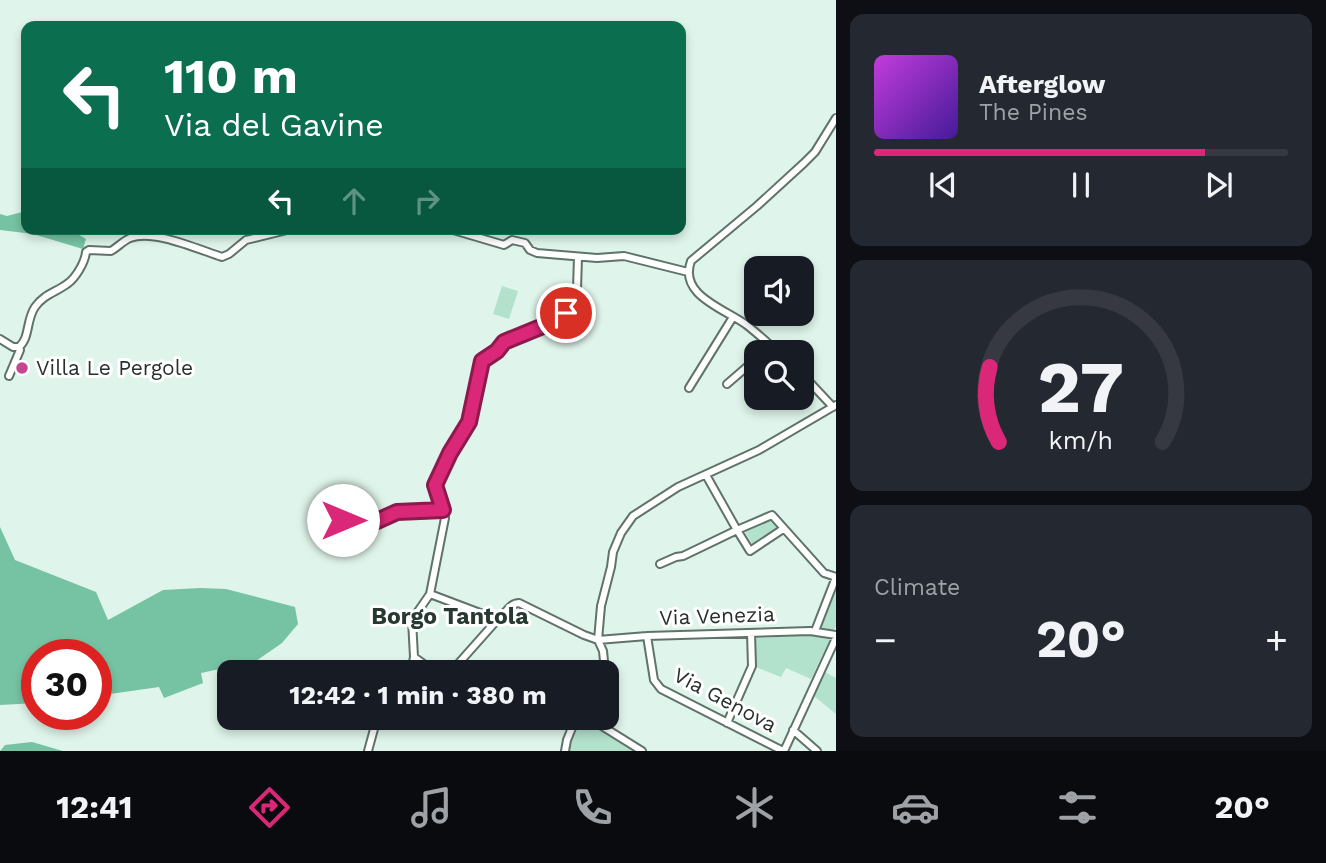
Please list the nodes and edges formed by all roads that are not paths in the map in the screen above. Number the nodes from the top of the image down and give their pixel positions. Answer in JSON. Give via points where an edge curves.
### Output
{"nodes":[{"id":1,"x":836,"y":118,"type":"edge"},
{"id":2,"x":267,"y":235,"type":"edge"},
{"id":3,"x":470,"y":235,"type":"edge"},
{"id":4,"x":578,"y":257,"type":"junction"},
{"id":5,"x":688,"y":272,"type":"junction"},
{"id":6,"x":733,"y":317,"type":"junction"},
{"id":7,"x":0,"y":339,"type":"edge"},
{"id":8,"x":764,"y":340,"type":"edge"},
{"id":9,"x":19,"y":347,"type":"junction"},
{"id":10,"x":744,"y":369,"type":"edge"},
{"id":11,"x":9,"y":376,"type":"dead end"},
{"id":12,"x":727,"y":384,"type":"dead end"},
{"id":13,"x":814,"y":386,"type":"edge"},
{"id":14,"x":689,"y":388,"type":"dead end"},
{"id":15,"x":835,"y":406,"type":"edge"},
{"id":16,"x":706,"y":475,"type":"junction"},
{"id":17,"x":443,"y":510,"type":"junction"},
{"id":18,"x":343,"y":520,"type":"dead end"},
{"id":19,"x":783,"y":529,"type":"junction"},
{"id":20,"x":737,"y":530,"type":"junction"},
{"id":21,"x":660,"y":564,"type":"dead end"},
{"id":22,"x":836,"y":577,"type":"edge"},
{"id":23,"x":430,"y":594,"type":"junction"},
{"id":24,"x":498,"y":619,"type":"junction"},
{"id":25,"x":815,"y":631,"type":"junction"},
{"id":26,"x":751,"y":633,"type":"junction"},
{"id":27,"x":647,"y":636,"type":"junction"},
{"id":28,"x":836,"y":636,"type":"edge"},
{"id":29,"x":598,"y":639,"type":"junction"},
{"id":30,"x":414,"y":657,"type":"junction"},
{"id":31,"x":413,"y":660,"type":"edge"},
{"id":32,"x":418,"y":660,"type":"edge"},
{"id":33,"x":462,"y":660,"type":"edge"},
{"id":34,"x":604,"y":660,"type":"edge"},
{"id":35,"x":727,"y":723,"type":"junction"},
{"id":36,"x":374,"y":730,"type":"edge"},
{"id":37,"x":572,"y":730,"type":"edge"},
{"id":38,"x":608,"y":730,"type":"edge"},
{"id":39,"x":793,"y":730,"type":"junction"},
{"id":40,"x":565,"y":750,"type":"edge"},
{"id":41,"x":368,"y":751,"type":"edge"},
{"id":42,"x":642,"y":751,"type":"edge"},
{"id":43,"x":783,"y":751,"type":"edge"},
{"id":44,"x":817,"y":751,"type":"edge"}],
"edges":[{"from":1,"to":5,"type":"street","via":[[815,152],[691,261]]},
{"from":2,"to":9,"type":"street","via":[[250,238],[222,257],[145,236],[132,237],[111,251],[89,250],[71,281],[34,307]]},
{"from":3,"to":4,"type":"street","via":[[504,245],[512,240],[525,243],[537,253]]},
{"from":4,"to":5,"type":"street","via":[[624,256]]},
{"from":4,"to":17,"type":"street","via":[[577,289],[566,313],[504,342],[482,361],[469,422],[435,485]]},
{"from":5,"to":6,"type":"street","via":[[694,290]]},
{"from":6,"to":8,"type":"street"},
{"from":6,"to":14,"type":"street"},
{"from":7,"to":9,"type":"street"},
{"from":9,"to":11,"type":"street"},
{"from":10,"to":12,"type":"street"},
{"from":13,"to":15,"type":"street"},
{"from":15,"to":16,"type":"street"},
{"from":16,"to":20,"type":"street"},
{"from":16,"to":29,"type":"street","via":[[633,516],[621,533],[601,606]]},
{"from":17,"to":18,"type":"street","via":[[397,512],[377,521]]},
{"from":17,"to":23,"type":"street"},
{"from":19,"to":20,"type":"street","via":[[772,515]]},
{"from":19,"to":20,"type":"street","via":[[750,551]]},
{"from":19,"to":22,"type":"street","via":[[824,573]]},
{"from":20,"to":21,"type":"street"},
{"from":22,"to":25,"type":"street"},
{"from":23,"to":24,"type":"street"},
{"from":23,"to":30,"type":"street","via":[[412,620]]},
{"from":24,"to":29,"type":"street","via":[[519,603]]},
{"from":24,"to":33,"type":"street"},
{"from":25,"to":26,"type":"street","name":"Via Venezia"},
{"from":25,"to":28,"type":"street","name":"Via Venezia"},
{"from":26,"to":27,"type":"street","name":"Via Venezia"},
{"from":26,"to":35,"type":"street","via":[[752,666]]},
{"from":27,"to":29,"type":"street","name":"Via Venezia"},
{"from":27,"to":35,"type":"street","name":"Via Genova","via":[[654,680],[661,689]]},
{"from":28,"to":39,"type":"street"},
{"from":29,"to":34,"type":"street"},
{"from":30,"to":31,"type":"street"},
{"from":30,"to":32,"type":"street"},
{"from":35,"to":43,"type":"street","name":"Via Genova"},
{"from":36,"to":41,"type":"street"},
{"from":37,"to":40,"type":"street"},
{"from":38,"to":42,"type":"street"},
{"from":39,"to":43,"type":"street"},
{"from":39,"to":44,"type":"street"}]}
